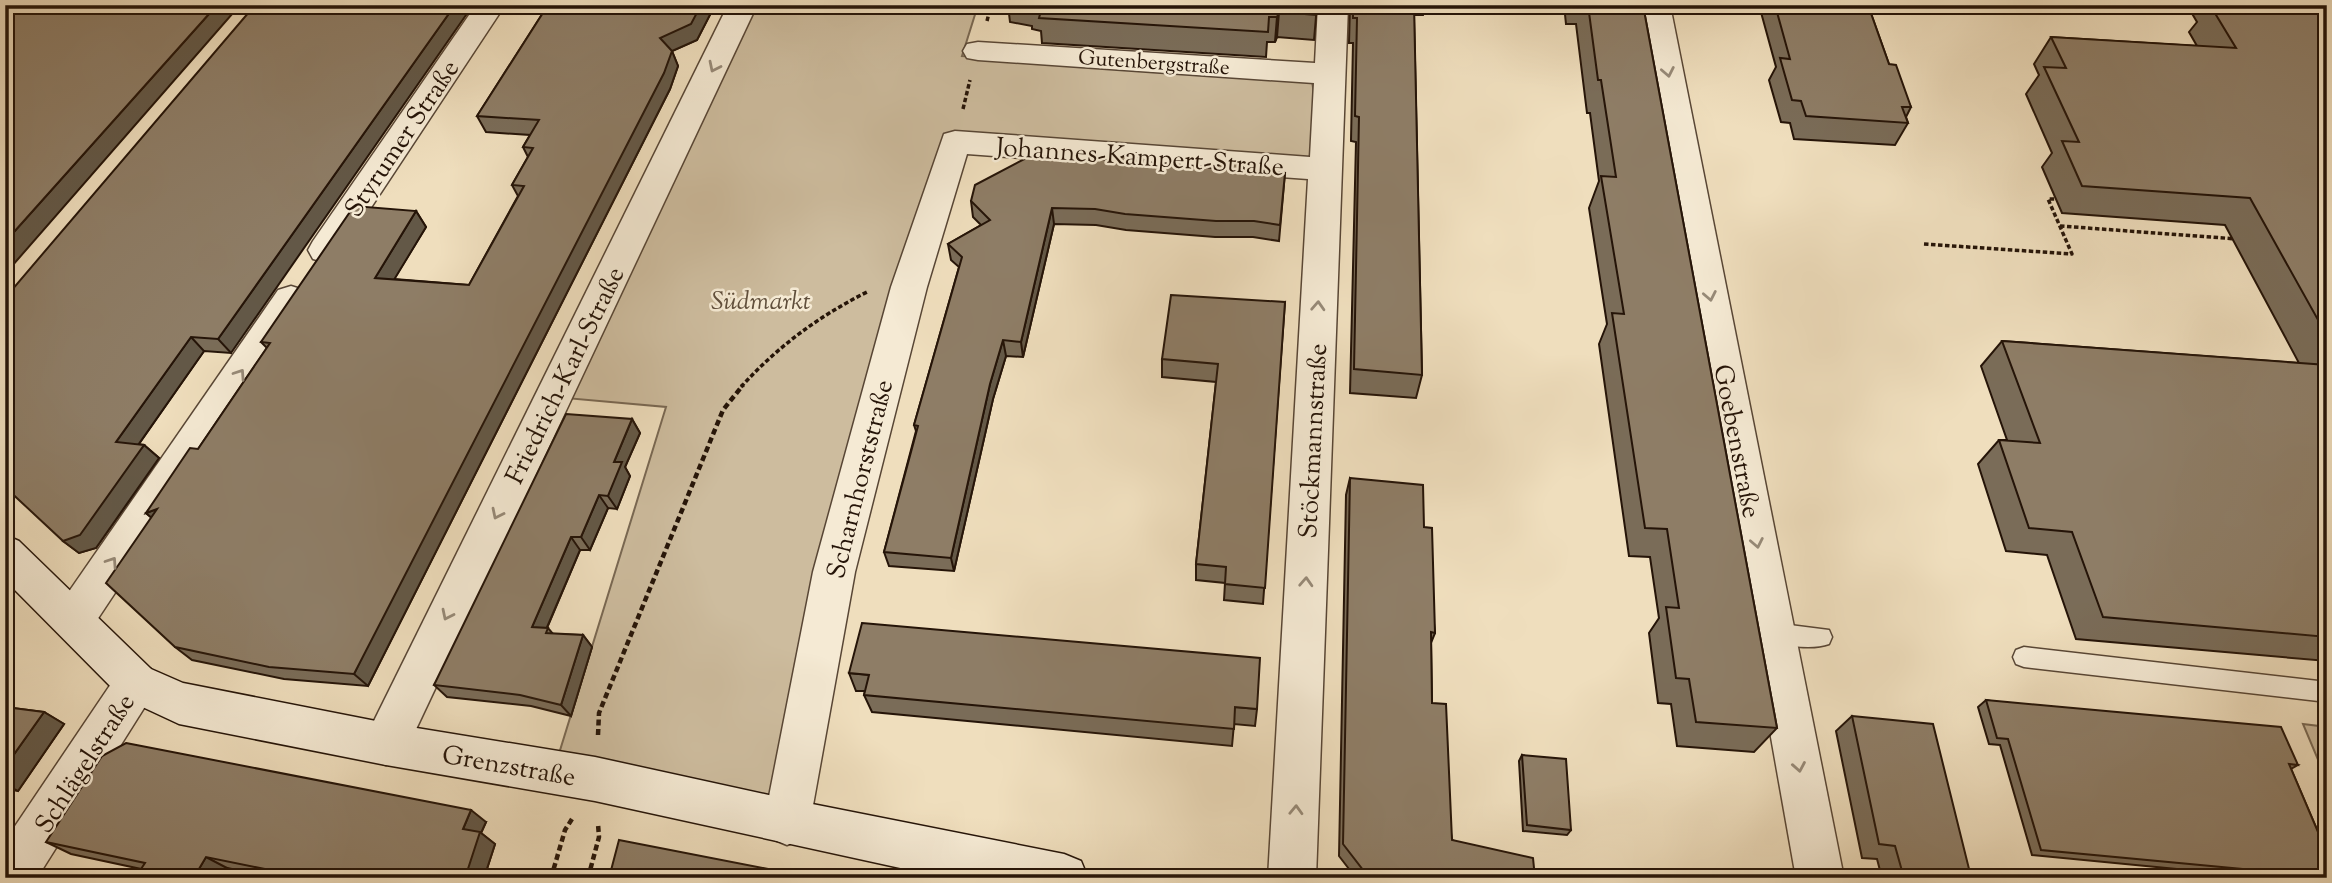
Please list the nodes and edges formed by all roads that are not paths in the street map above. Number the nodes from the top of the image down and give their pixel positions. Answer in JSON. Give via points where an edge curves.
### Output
{"nodes":[{"id":1,"x":491,"y":5,"type":"edge"},
{"id":2,"x":743,"y":5,"type":"edge"},
{"id":3,"x":1332,"y":5,"type":"edge"},
{"id":4,"x":1655,"y":5,"type":"edge"},
{"id":5,"x":978,"y":51,"type":"dead end"},
{"id":6,"x":1330,"y":74,"type":"junction"},
{"id":7,"x":956,"y":142,"type":"joint"},
{"id":8,"x":1325,"y":169,"type":"junction"},
{"id":9,"x":5,"y":553,"type":"edge"},
{"id":10,"x":74,"y":619,"type":"junction"},
{"id":11,"x":1774,"y":633,"type":"junction"},
{"id":12,"x":1821,"y":638,"type":"dead end"},
{"id":13,"x":2024,"y":657,"type":"dead end"},
{"id":14,"x":136,"y":683,"type":"junction"},
{"id":15,"x":2327,"y":692,"type":"edge"},
{"id":16,"x":386,"y":744,"type":"junction"},
{"id":17,"x":787,"y":822,"type":"junction"},
{"id":18,"x":9,"y":878,"type":"edge"},
{"id":19,"x":1064,"y":878,"type":"edge"},
{"id":20,"x":1292,"y":878,"type":"edge"},
{"id":21,"x":1820,"y":878,"type":"edge"}],
"edges":[{"from":10,"to":1,"type":"street","name":"Styrumer Straße","one_way":true},
{"from":2,"to":16,"type":"street","name":"Friedrich-Karl-Straße","one_way":true},
{"from":3,"to":6,"type":"street","name":"Stöckmannstraße"},
{"from":4,"to":11,"type":"street","name":"Goebenstraße","one_way":true},
{"from":5,"to":6,"type":"street","name":"Gutenbergstraße"},
{"from":6,"to":8,"type":"street","name":"Stöckmannstraße"},
{"from":7,"to":8,"type":"street","name":"Johannes-Kampert-Straße"},
{"from":7,"to":17,"type":"street","name":"Scharnhorststraße","via":[[913,274],[834,572]]},
{"from":20,"to":8,"type":"street","name":"Stöckmannstraße","one_way":true},
{"from":9,"to":10,"type":"street","name":"Grenzstraße"},
{"from":10,"to":14,"type":"street","name":"Grenzstraße"},
{"from":11,"to":12,"type":"lane"},
{"from":11,"to":21,"type":"street","name":"Goebenstraße","one_way":true},
{"from":13,"to":15,"type":"lane"},
{"from":14,"to":16,"type":"street","name":"Grenzstraße","via":[[179,703]]},
{"from":14,"to":18,"type":"street","name":"Schlägelstraße"},
{"from":16,"to":17,"type":"street","name":"Grenzstraße","via":[[595,779]]},
{"from":17,"to":19,"type":"street","name":"Grenzstraße"}]}
